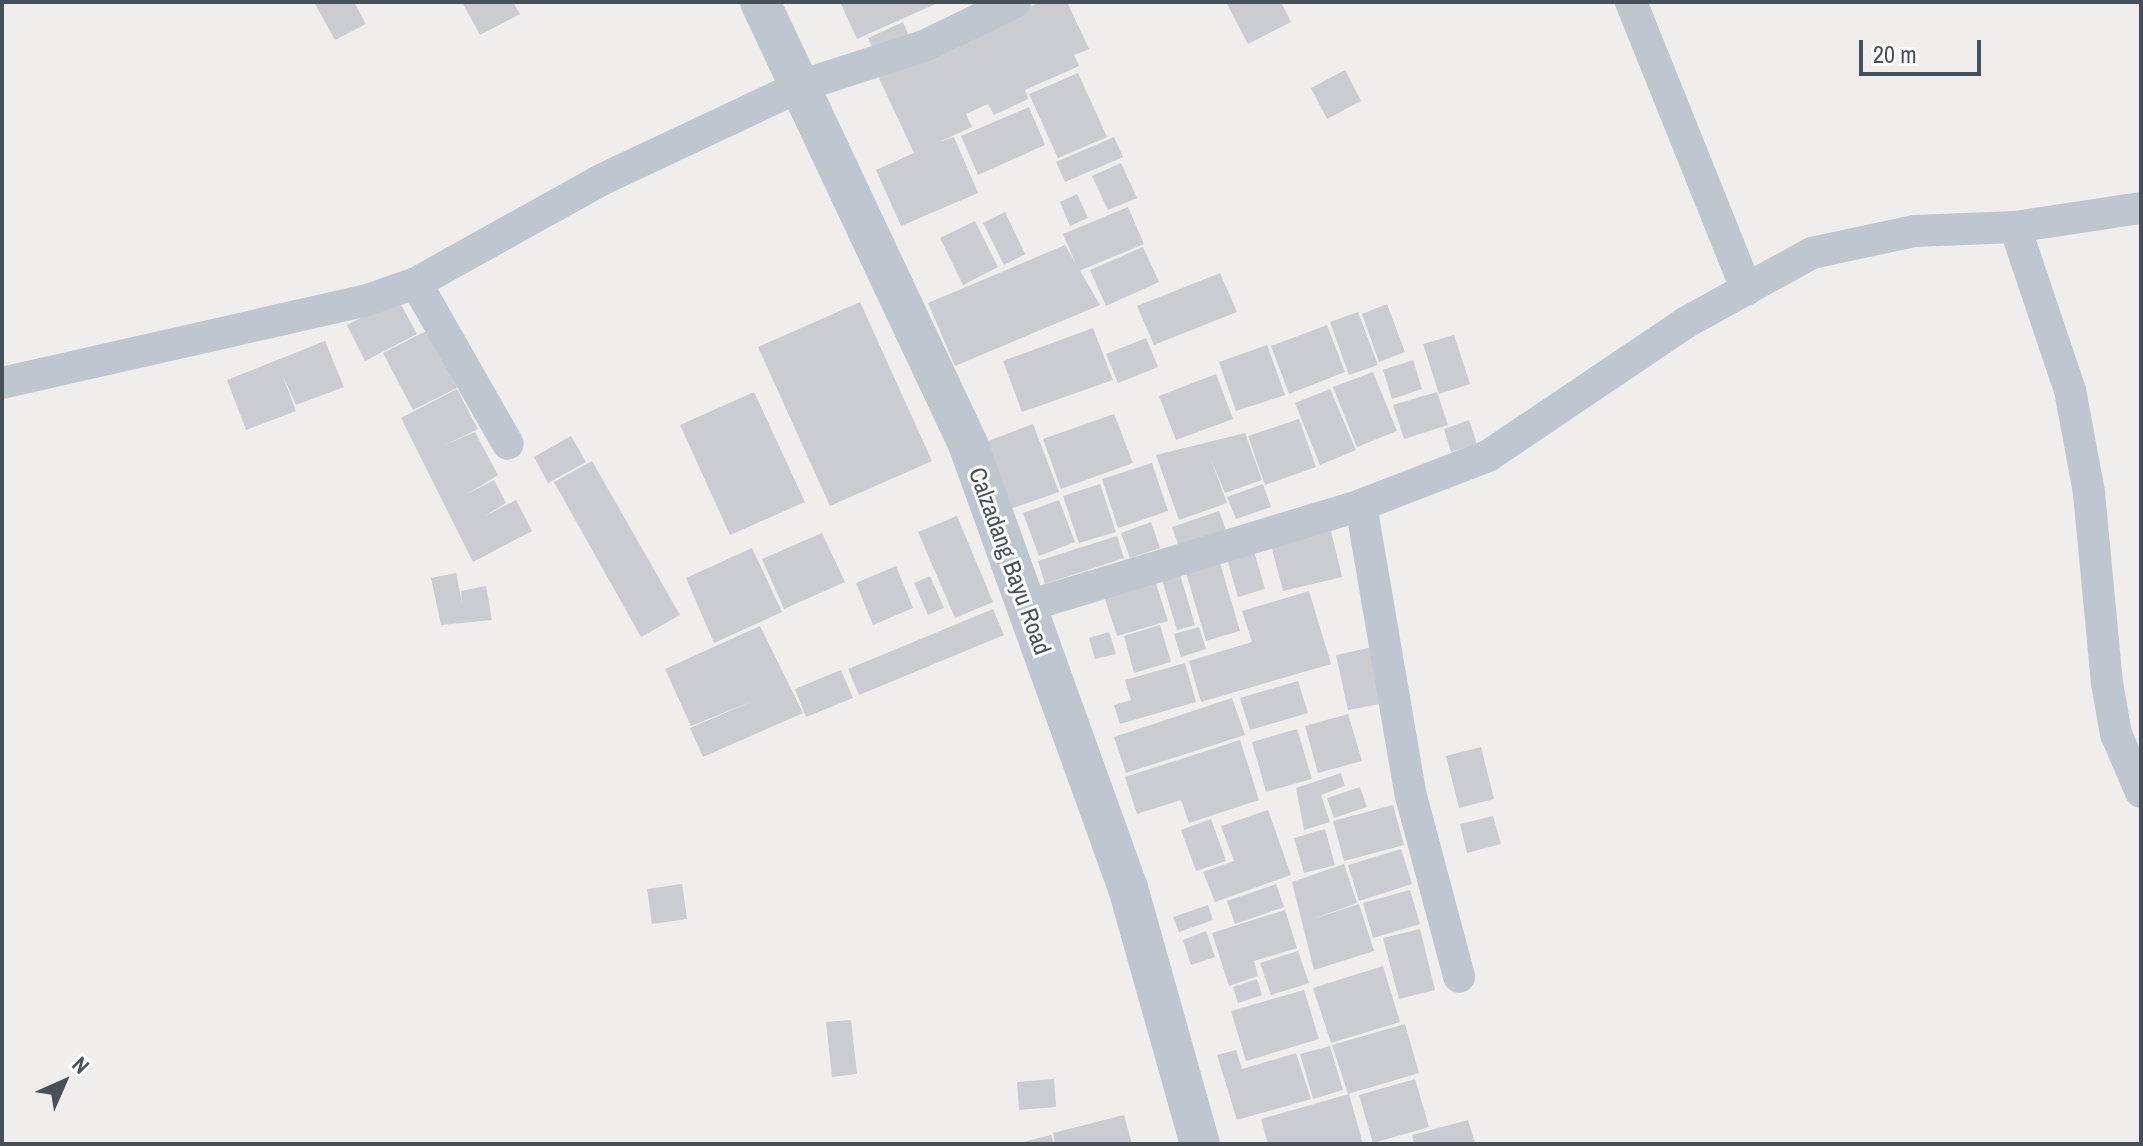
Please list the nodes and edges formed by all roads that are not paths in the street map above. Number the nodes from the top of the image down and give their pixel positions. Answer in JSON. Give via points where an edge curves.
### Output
{"nodes":[{"id":1,"x":760,"y":2,"type":"edge"},
{"id":2,"x":1015,"y":2,"type":"edge"},
{"id":3,"x":1631,"y":2,"type":"edge"},
{"id":4,"x":803,"y":85,"type":"junction"},
{"id":5,"x":2141,"y":208,"type":"edge"},
{"id":6,"x":2015,"y":227,"type":"junction"},
{"id":7,"x":416,"y":283,"type":"junction"},
{"id":8,"x":1747,"y":290,"type":"junction"},
{"id":9,"x":2,"y":383,"type":"edge"},
{"id":10,"x":508,"y":444,"type":"dead end"},
{"id":11,"x":1361,"y":505,"type":"junction"},
{"id":12,"x":1024,"y":607,"type":"junction"},
{"id":13,"x":2141,"y":792,"type":"edge"},
{"id":14,"x":1459,"y":977,"type":"dead end"},
{"id":15,"x":1200,"y":1144,"type":"edge"}],
"edges":[{"from":1,"to":4,"type":"street","name":"Calzadang Bayu Road"},
{"from":2,"to":4,"type":"street","via":[[924,46]]},
{"from":3,"to":8,"type":"street"},
{"from":4,"to":7,"type":"street","via":[[603,179]]},
{"from":4,"to":12,"type":"street","name":"Calzadang Bayu Road","via":[[968,444]]},
{"from":5,"to":6,"type":"street"},
{"from":6,"to":8,"type":"street","via":[[1876,237],[1812,253]]},
{"from":6,"to":13,"type":"street","via":[[2070,390],[2089,493],[2116,734]]},
{"from":7,"to":9,"type":"street","via":[[364,301]]},
{"from":7,"to":10,"type":"street"},
{"from":8,"to":11,"type":"street","via":[[1685,323],[1488,456]]},
{"from":11,"to":12,"type":"street"},
{"from":11,"to":14,"type":"street","via":[[1411,796]]},
{"from":12,"to":15,"type":"street","name":"Calzadang Bayu Road","via":[[1128,888]]}]}
